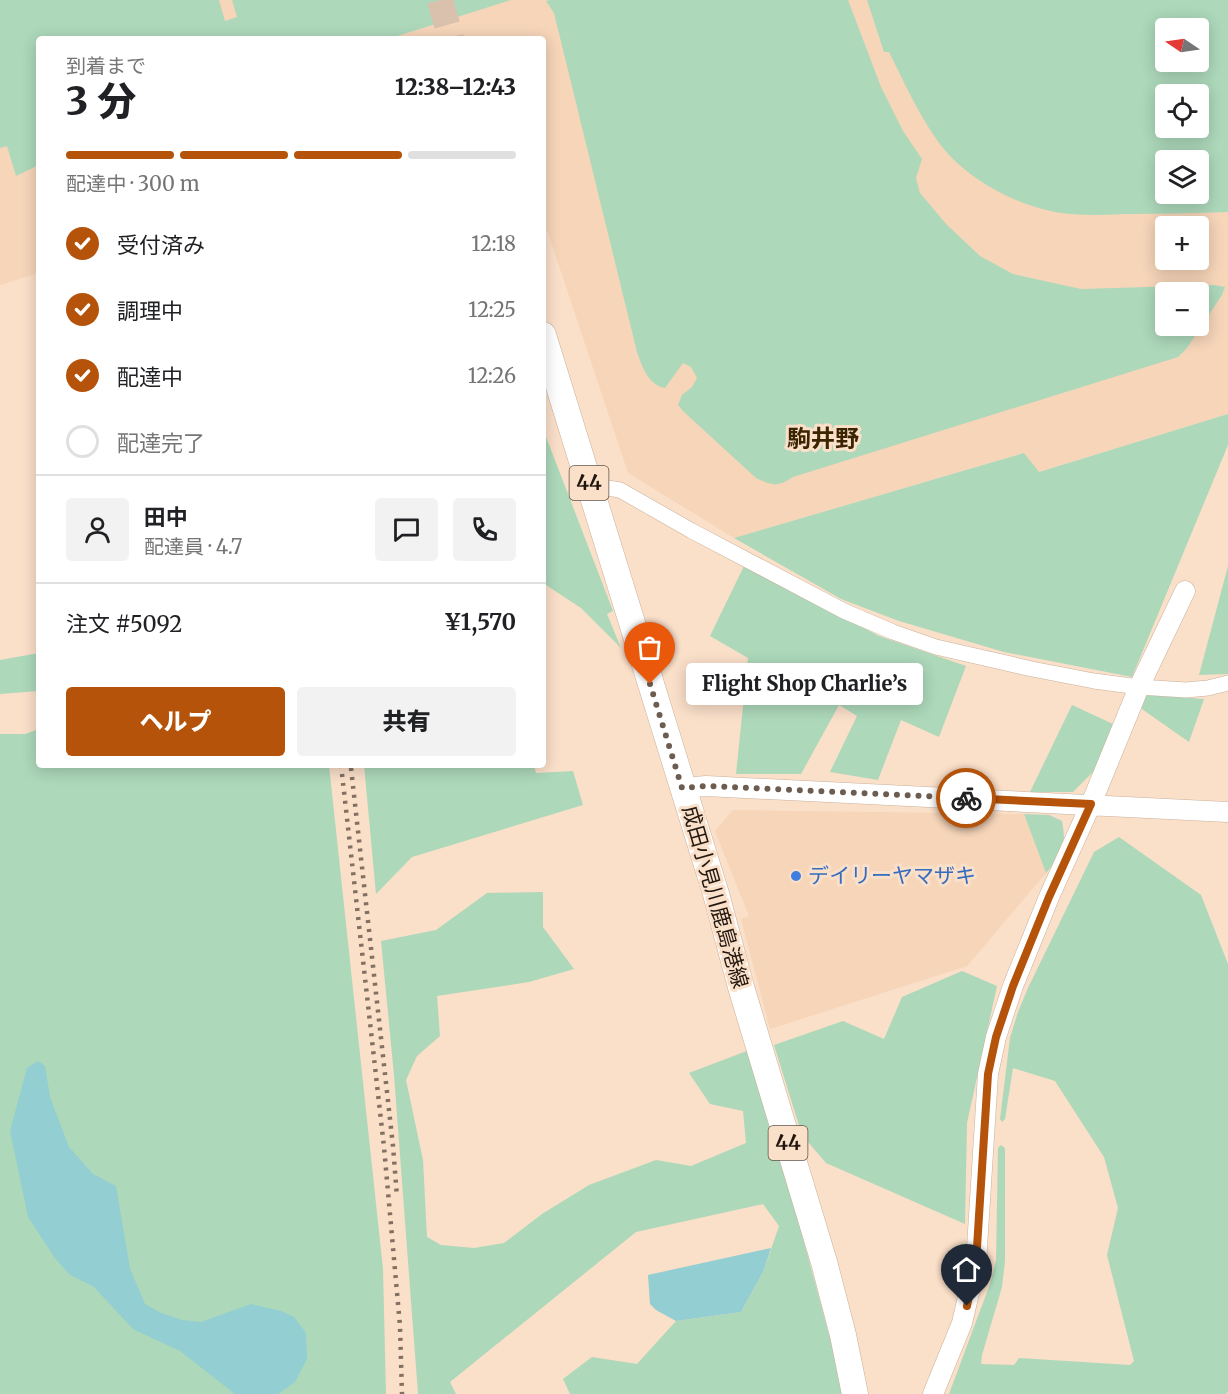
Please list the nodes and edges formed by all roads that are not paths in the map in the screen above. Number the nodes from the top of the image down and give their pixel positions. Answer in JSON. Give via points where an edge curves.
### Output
{"nodes":[{"id":1,"x":546,"y":345,"type":"edge"},
{"id":2,"x":590,"y":485,"type":"junction"},
{"id":3,"x":1185,"y":591,"type":"dead end"},
{"id":4,"x":1228,"y":683,"type":"edge"},
{"id":5,"x":1139,"y":687,"type":"junction"},
{"id":6,"x":682,"y":788,"type":"junction"},
{"id":7,"x":1091,"y":804,"type":"junction"},
{"id":8,"x":1228,"y":812,"type":"edge"},
{"id":9,"x":855,"y":1394,"type":"edge"},
{"id":10,"x":933,"y":1394,"type":"edge"}],
"edges":[{"from":1,"to":2,"type":"main road","name":"成田小見川鹿島港線","number":"44"},
{"from":2,"to":5,"type":"street","via":[[620,490],[892,633],[1032,669]]},
{"from":2,"to":6,"type":"main road","name":"成田小見川鹿島港線","number":"44"},
{"from":3,"to":5,"type":"street"},
{"from":4,"to":5,"type":"street","via":[[1186,690]]},
{"from":5,"to":7,"type":"street"},
{"from":6,"to":7,"type":"street"},
{"from":6,"to":9,"type":"main road","name":"成田小見川鹿島港線","number":"44","via":[[824,1262]]},
{"from":7,"to":8,"type":"street"},
{"from":7,"to":10,"type":"street","via":[[1049,897],[996,1037],[988,1074],[976,1263],[962,1323]]}]}
